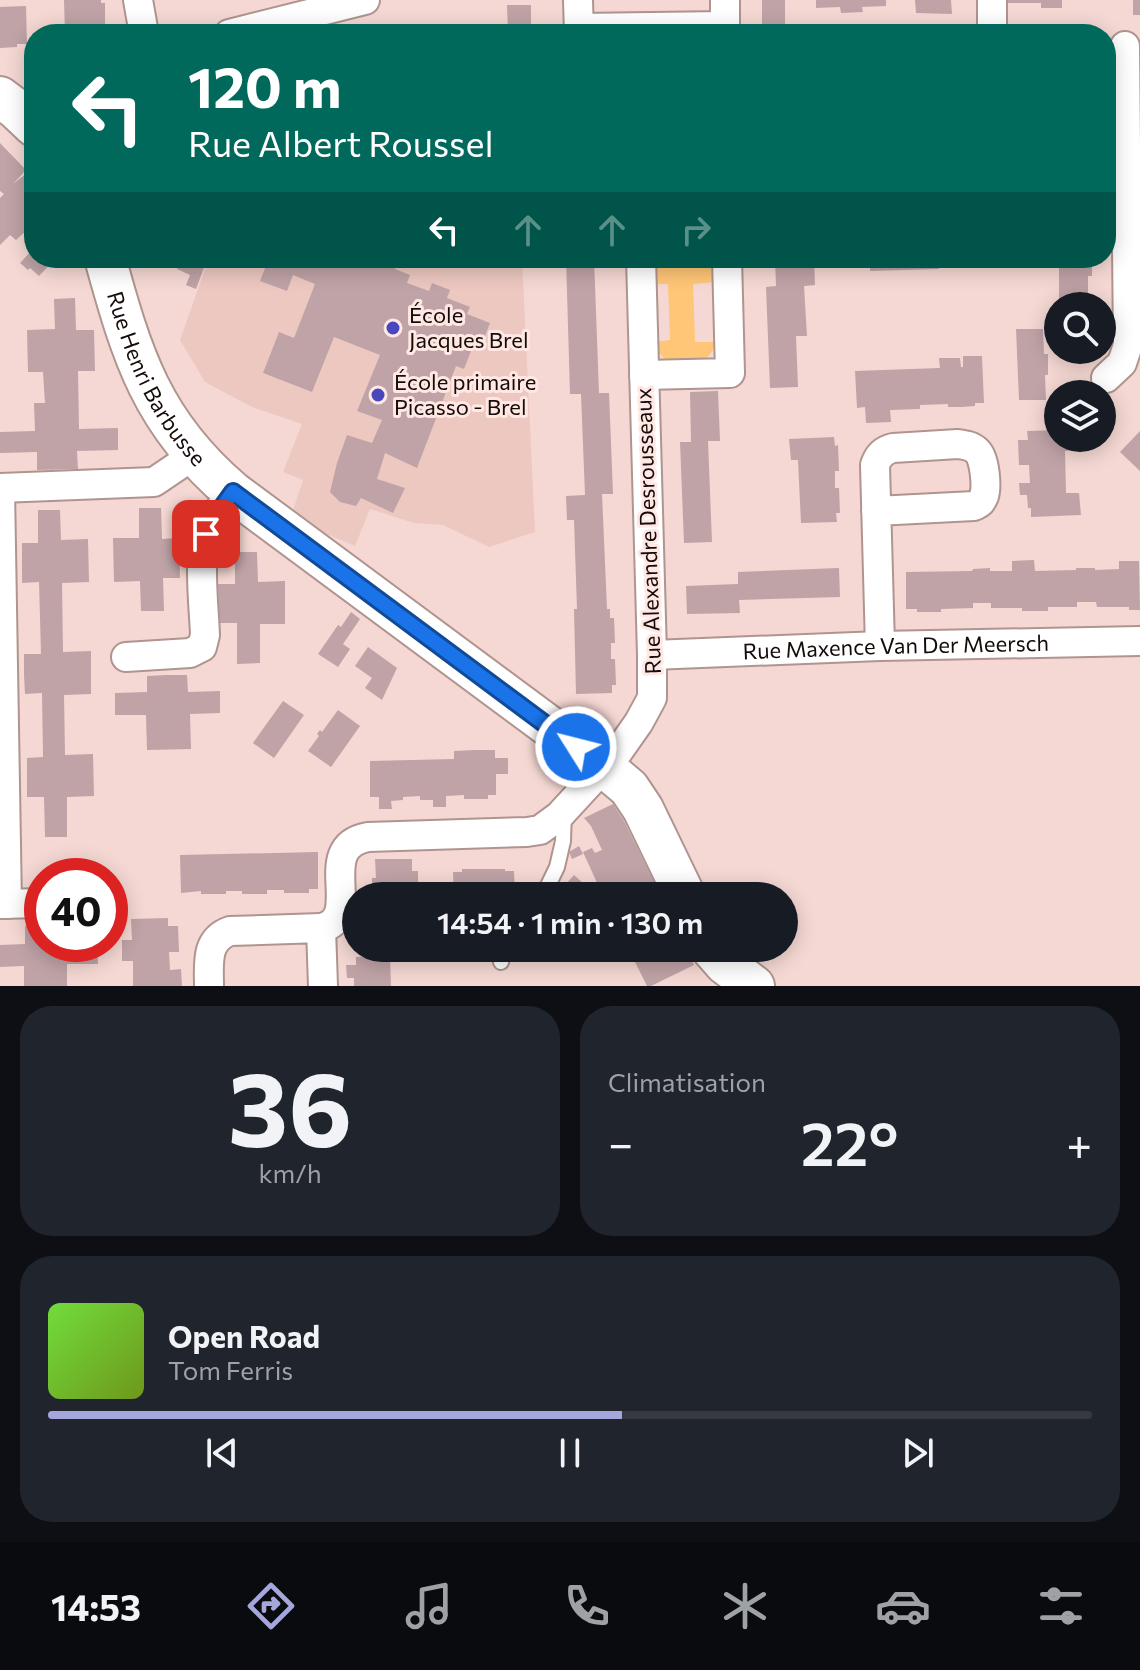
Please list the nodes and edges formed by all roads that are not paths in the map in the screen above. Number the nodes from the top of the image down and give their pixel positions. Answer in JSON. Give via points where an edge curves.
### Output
{"nodes":[{"id":1,"x":138,"y":0,"type":"edge"},
{"id":2,"x":365,"y":0,"type":"edge"},
{"id":3,"x":578,"y":0,"type":"edge"},
{"id":4,"x":725,"y":0,"type":"edge"},
{"id":5,"x":992,"y":0,"type":"edge"},
{"id":6,"x":142,"y":24,"type":"edge"},
{"id":7,"x":269,"y":24,"type":"edge"},
{"id":8,"x":579,"y":24,"type":"edge"},
{"id":9,"x":725,"y":24,"type":"edge"},
{"id":10,"x":992,"y":24,"type":"edge"},
{"id":11,"x":1124,"y":45,"type":"edge"},
{"id":12,"x":0,"y":97,"type":"edge"},
{"id":13,"x":24,"y":117,"type":"edge"},
{"id":14,"x":108,"y":268,"type":"edge"},
{"id":15,"x":641,"y":268,"type":"edge"},
{"id":16,"x":727,"y":268,"type":"edge"},
{"id":17,"x":644,"y":375,"type":"junction"},
{"id":18,"x":1106,"y":378,"type":"dead end"},
{"id":19,"x":194,"y":455,"type":"junction"},
{"id":20,"x":0,"y":488,"type":"edge"},
{"id":21,"x":233,"y":492,"type":"junction"},
{"id":22,"x":876,"y":511,"type":"dead end"},
{"id":23,"x":1140,"y":641,"type":"edge"},
{"id":24,"x":880,"y":646,"type":"junction"},
{"id":25,"x":652,"y":655,"type":"junction"},
{"id":26,"x":126,"y":657,"type":"dead end"},
{"id":27,"x":2,"y":668,"type":"edge"},
{"id":28,"x":604,"y":767,"type":"junction"},
{"id":29,"x":564,"y":811,"type":"junction"},
{"id":30,"x":3,"y":842,"type":"edge"},
{"id":31,"x":550,"y":882,"type":"edge"},
{"id":32,"x":678,"y":882,"type":"edge"},
{"id":33,"x":24,"y":903,"type":"edge"},
{"id":34,"x":4,"y":904,"type":"edge"},
{"id":35,"x":321,"y":928,"type":"junction"},
{"id":36,"x":716,"y":962,"type":"edge"},
{"id":37,"x":723,"y":962,"type":"edge"},
{"id":38,"x":209,"y":986,"type":"edge"},
{"id":39,"x":323,"y":986,"type":"edge"},
{"id":40,"x":726,"y":986,"type":"edge"},
{"id":41,"x":754,"y":986,"type":"edge"}],
"edges":[{"from":1,"to":6,"type":"street"},
{"from":2,"to":7,"type":"street"},
{"from":3,"to":8,"type":"street"},
{"from":4,"to":9,"type":"street"},
{"from":5,"to":10,"type":"street"},
{"from":11,"to":18,"type":"street","via":[[1128,345],[1122,363]]},
{"from":12,"to":13,"type":"street"},
{"from":14,"to":19,"type":"street","name":"Rue Henri Barbusse","via":[[139,367]]},
{"from":15,"to":17,"type":"street","name":"Rue Alexandre Desrousseaux"},
{"from":16,"to":17,"type":"street","name":"Rue Alexandre Desrousseaux","via":[[730,373]]},
{"from":17,"to":25,"type":"street","name":"Rue Alexandre Desrousseaux"},
{"from":19,"to":20,"type":"street","via":[[154,482]]},
{"from":19,"to":21,"type":"street","name":"Rue Henri Barbusse"},
{"from":20,"to":27,"type":"street"},
{"from":21,"to":26,"type":"street","via":[[206,534],[202,647],[183,654]]},
{"from":21,"to":28,"type":"street","name":"Rue Henri Barbusse"},
{"from":22,"to":24,"type":"street"},
{"from":23,"to":24,"type":"street","name":"Rue Maxence Van Der Meersch"},
{"from":24,"to":25,"type":"street","name":"Rue Maxence Van Der Meersch"},
{"from":25,"to":28,"type":"street","name":"Rue Alexandre Desrousseaux","via":[[652,698]]},
{"from":27,"to":30,"type":"street"},
{"from":28,"to":29,"type":"street","name":"Rue Alexandre Desrousseaux"},
{"from":28,"to":32,"type":"street","name":"Rue Henri Barbusse","via":[[629,788],[643,809]]},
{"from":29,"to":31,"type":"lane","via":[[563,841]]},
{"from":29,"to":35,"type":"street","name":"Rue Alexandre Desrousseaux","via":[[550,825],[527,832],[359,839],[341,859],[340,913]]},
{"from":30,"to":34,"type":"street"},
{"from":33,"to":34,"type":"street"},
{"from":35,"to":38,"type":"street","via":[[222,934],[210,949]]},
{"from":35,"to":39,"type":"street"},
{"from":36,"to":40,"type":"street"},
{"from":37,"to":41,"type":"street"}]}
